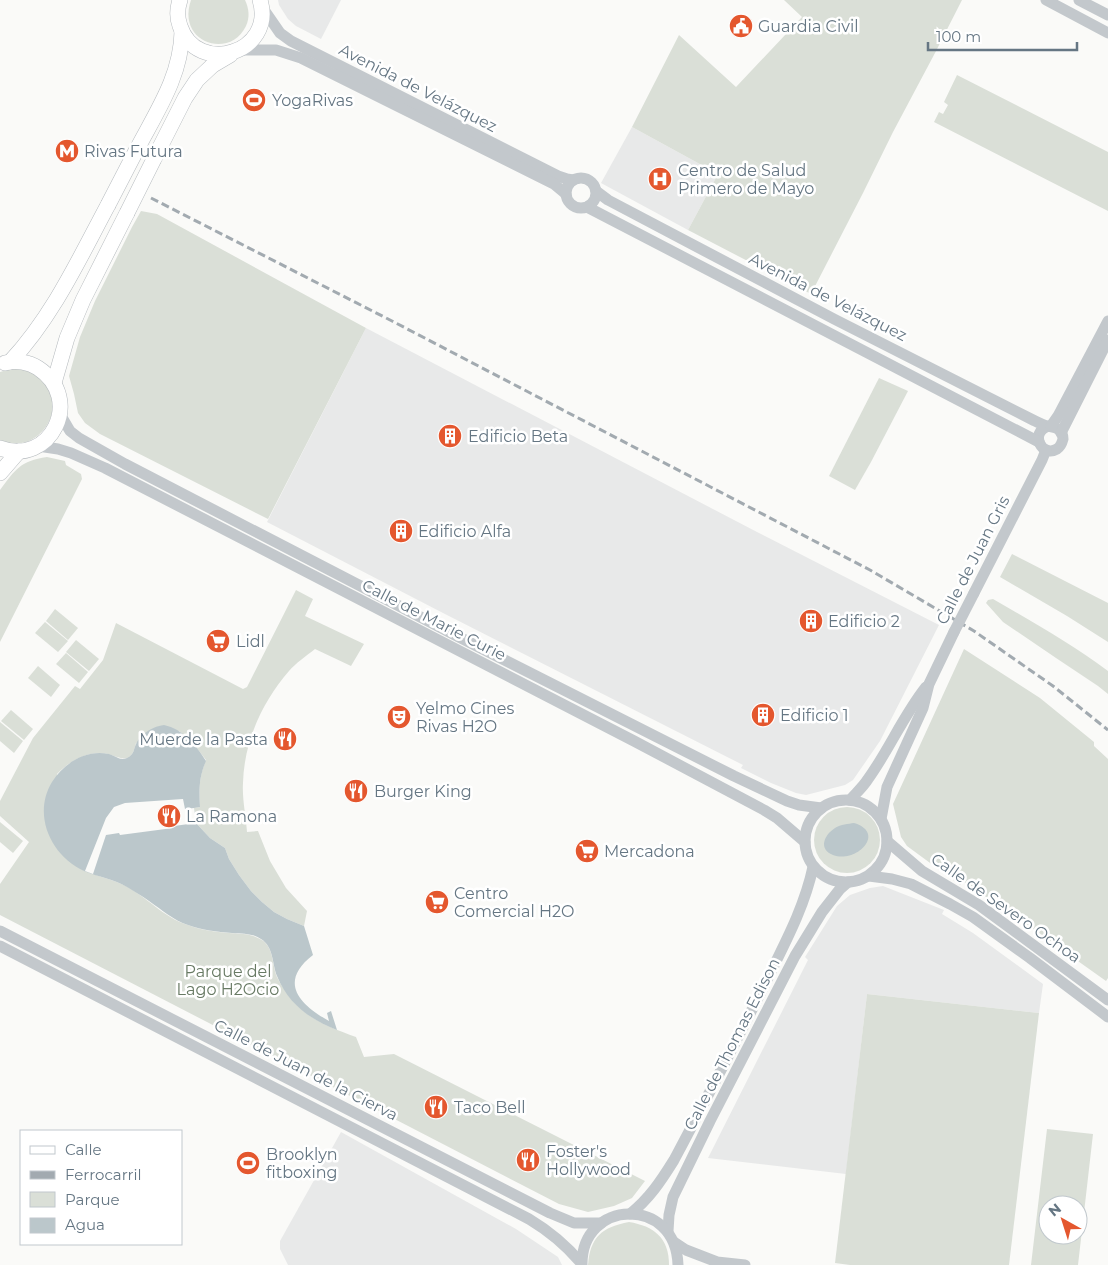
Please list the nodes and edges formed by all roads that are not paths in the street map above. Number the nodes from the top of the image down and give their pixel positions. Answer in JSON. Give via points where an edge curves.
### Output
{"nodes":[{"id":1,"x":180,"y":0,"type":"edge"},
{"id":2,"x":1046,"y":0,"type":"edge"},
{"id":3,"x":1079,"y":0,"type":"edge"},
{"id":4,"x":261,"y":4,"type":"edge"},
{"id":5,"x":1108,"y":16,"type":"edge"},
{"id":6,"x":182,"y":32,"type":"junction"},
{"id":7,"x":1108,"y":33,"type":"edge"},
{"id":8,"x":237,"y":51,"type":"junction"},
{"id":9,"x":573,"y":180,"type":"junction"},
{"id":10,"x":596,"y":191,"type":"junction"},
{"id":11,"x":566,"y":194,"type":"junction"},
{"id":12,"x":587,"y":207,"type":"junction"},
{"id":13,"x":1108,"y":322,"type":"edge"},
{"id":14,"x":1108,"y":340,"type":"edge"},
{"id":15,"x":5,"y":363,"type":"edge"},
{"id":16,"x":54,"y":383,"type":"junction"},
{"id":17,"x":60,"y":414,"type":"junction"},
{"id":18,"x":1050,"y":426,"type":"junction"},
{"id":19,"x":1061,"y":433,"type":"junction"},
{"id":20,"x":38,"y":446,"type":"junction"},
{"id":21,"x":1042,"y":446,"type":"junction"},
{"id":22,"x":0,"y":448,"type":"edge"},
{"id":23,"x":20,"y":451,"type":"junction"},
{"id":24,"x":0,"y":473,"type":"edge"},
{"id":25,"x":929,"y":684,"type":"junction"},
{"id":26,"x":850,"y":800,"type":"junction"},
{"id":27,"x":821,"y":808,"type":"junction"},
{"id":28,"x":881,"y":819,"type":"junction"},
{"id":29,"x":888,"y":841,"type":"junction"},
{"id":30,"x":805,"y":842,"type":"junction"},
{"id":31,"x":813,"y":866,"type":"junction"},
{"id":32,"x":869,"y":876,"type":"junction"},
{"id":33,"x":848,"y":882,"type":"junction"},
{"id":34,"x":0,"y":931,"type":"edge"},
{"id":35,"x":0,"y":946,"type":"edge"},
{"id":36,"x":1108,"y":1000,"type":"edge"},
{"id":37,"x":1108,"y":1017,"type":"edge"},
{"id":38,"x":630,"y":1214,"type":"junction"},
{"id":39,"x":601,"y":1223,"type":"junction"},
{"id":40,"x":668,"y":1231,"type":"junction"},
{"id":41,"x":674,"y":1242,"type":"junction"},
{"id":42,"x":582,"y":1264,"type":"edge"},
{"id":43,"x":678,"y":1265,"type":"edge"},
{"id":44,"x":745,"y":1265,"type":"edge"}],
"edges":[{"from":1,"to":6,"type":"main road","via":[[178,20]]},
{"from":2,"to":7,"type":"street"},
{"from":3,"to":5,"type":"street"},
{"from":4,"to":8,"type":"main road","via":[[262,20],[258,32]]},
{"from":4,"to":9,"type":"street","name":"Avenida de Velázquez","via":[[280,33],[291,41],[558,176]]},
{"from":6,"to":8,"type":"main road","via":[[204,52],[218,55]]},
{"from":6,"to":15,"type":"main road","bridge":true,"via":[[182,50],[168,90],[70,277],[27,342]]},
{"from":8,"to":11,"type":"street","name":"Avenida de Velázquez","via":[[276,50],[300,58],[554,184]]},
{"from":8,"to":16,"type":"main road","bridge":true,"via":[[213,65],[185,98],[83,300],[67,338]]},
{"from":9,"to":10,"type":"street","via":[[589,180]]},
{"from":9,"to":11,"type":"street"},
{"from":10,"to":12,"type":"street","via":[[593,203]]},
{"from":10,"to":18,"type":"street","name":"Avenida de Velázquez","via":[[834,319]]},
{"from":11,"to":12,"type":"street","via":[[572,205]]},
{"from":12,"to":21,"type":"street","name":"Avenida de Velázquez"},
{"from":13,"to":18,"type":"street"},
{"from":14,"to":19,"type":"street"},
{"from":15,"to":16,"type":"main road","via":[[22,362],[35,366]]},
{"from":16,"to":17,"type":"main road","via":[[60,396]]},
{"from":17,"to":20,"type":"main road","via":[[54,431]]},
{"from":17,"to":27,"type":"street","name":"Calle de Marie Curie","via":[[70,431],[79,438],[134,469],[734,776],[787,801]]},
{"from":18,"to":19,"type":"street"},
{"from":18,"to":21,"type":"street","via":[[1040,433]]},
{"from":19,"to":21,"type":"street","via":[[1060,447],[1053,450]]},
{"from":20,"to":23,"type":"main road"},
{"from":20,"to":30,"type":"street","name":"Calle de Marie Curie","via":[[71,453],[105,468],[634,741],[764,810]]},
{"from":21,"to":25,"type":"street","name":"Calle de Juan Gris","bridge":true,"via":[[1042,460]]},
{"from":22,"to":23,"type":"main road"},
{"from":23,"to":24,"type":"main road"},
{"from":25,"to":26,"type":"street","name":"Calle de Juan Gris","via":[[913,703],[868,780]]},
{"from":25,"to":28,"type":"street","name":"Calle de Juan Gris","via":[[923,708],[887,787]]},
{"from":26,"to":27,"type":"street","via":[[832,802]]},
{"from":26,"to":28,"type":"street","via":[[872,809]]},
{"from":27,"to":30,"type":"street","via":[[812,817]]},
{"from":28,"to":29,"type":"street"},
{"from":29,"to":32,"type":"street","via":[[885,855]]},
{"from":29,"to":36,"type":"street","name":"Calle de Severo Ochoa","via":[[922,871],[979,905]]},
{"from":30,"to":31,"type":"street"},
{"from":31,"to":33,"type":"street","via":[[835,881]]},
{"from":31,"to":38,"type":"street","name":"Calle de Thomas Edison","via":[[803,904],[782,949],[674,1160],[642,1205]]},
{"from":32,"to":33,"type":"street"},
{"from":32,"to":37,"type":"street","name":"Calle de Severo Ochoa","via":[[911,884],[973,917]]},
{"from":33,"to":40,"type":"street","name":"Calle de Thomas Edison","via":[[822,912],[791,964],[710,1121],[673,1197]]},
{"from":34,"to":39,"type":"street","name":"Calle de Juan de la Cierva","via":[[550,1213],[574,1223]]},
{"from":35,"to":42,"type":"street","name":"Calle de Juan de la Cierva","via":[[528,1219],[561,1242]]},
{"from":38,"to":39,"type":"street"},
{"from":38,"to":40,"type":"street","via":[[651,1218]]},
{"from":39,"to":42,"type":"street","via":[[587,1241]]},
{"from":40,"to":41,"type":"street"},
{"from":41,"to":43,"type":"street"},
{"from":41,"to":44,"type":"street","via":[[717,1262]]}]}
